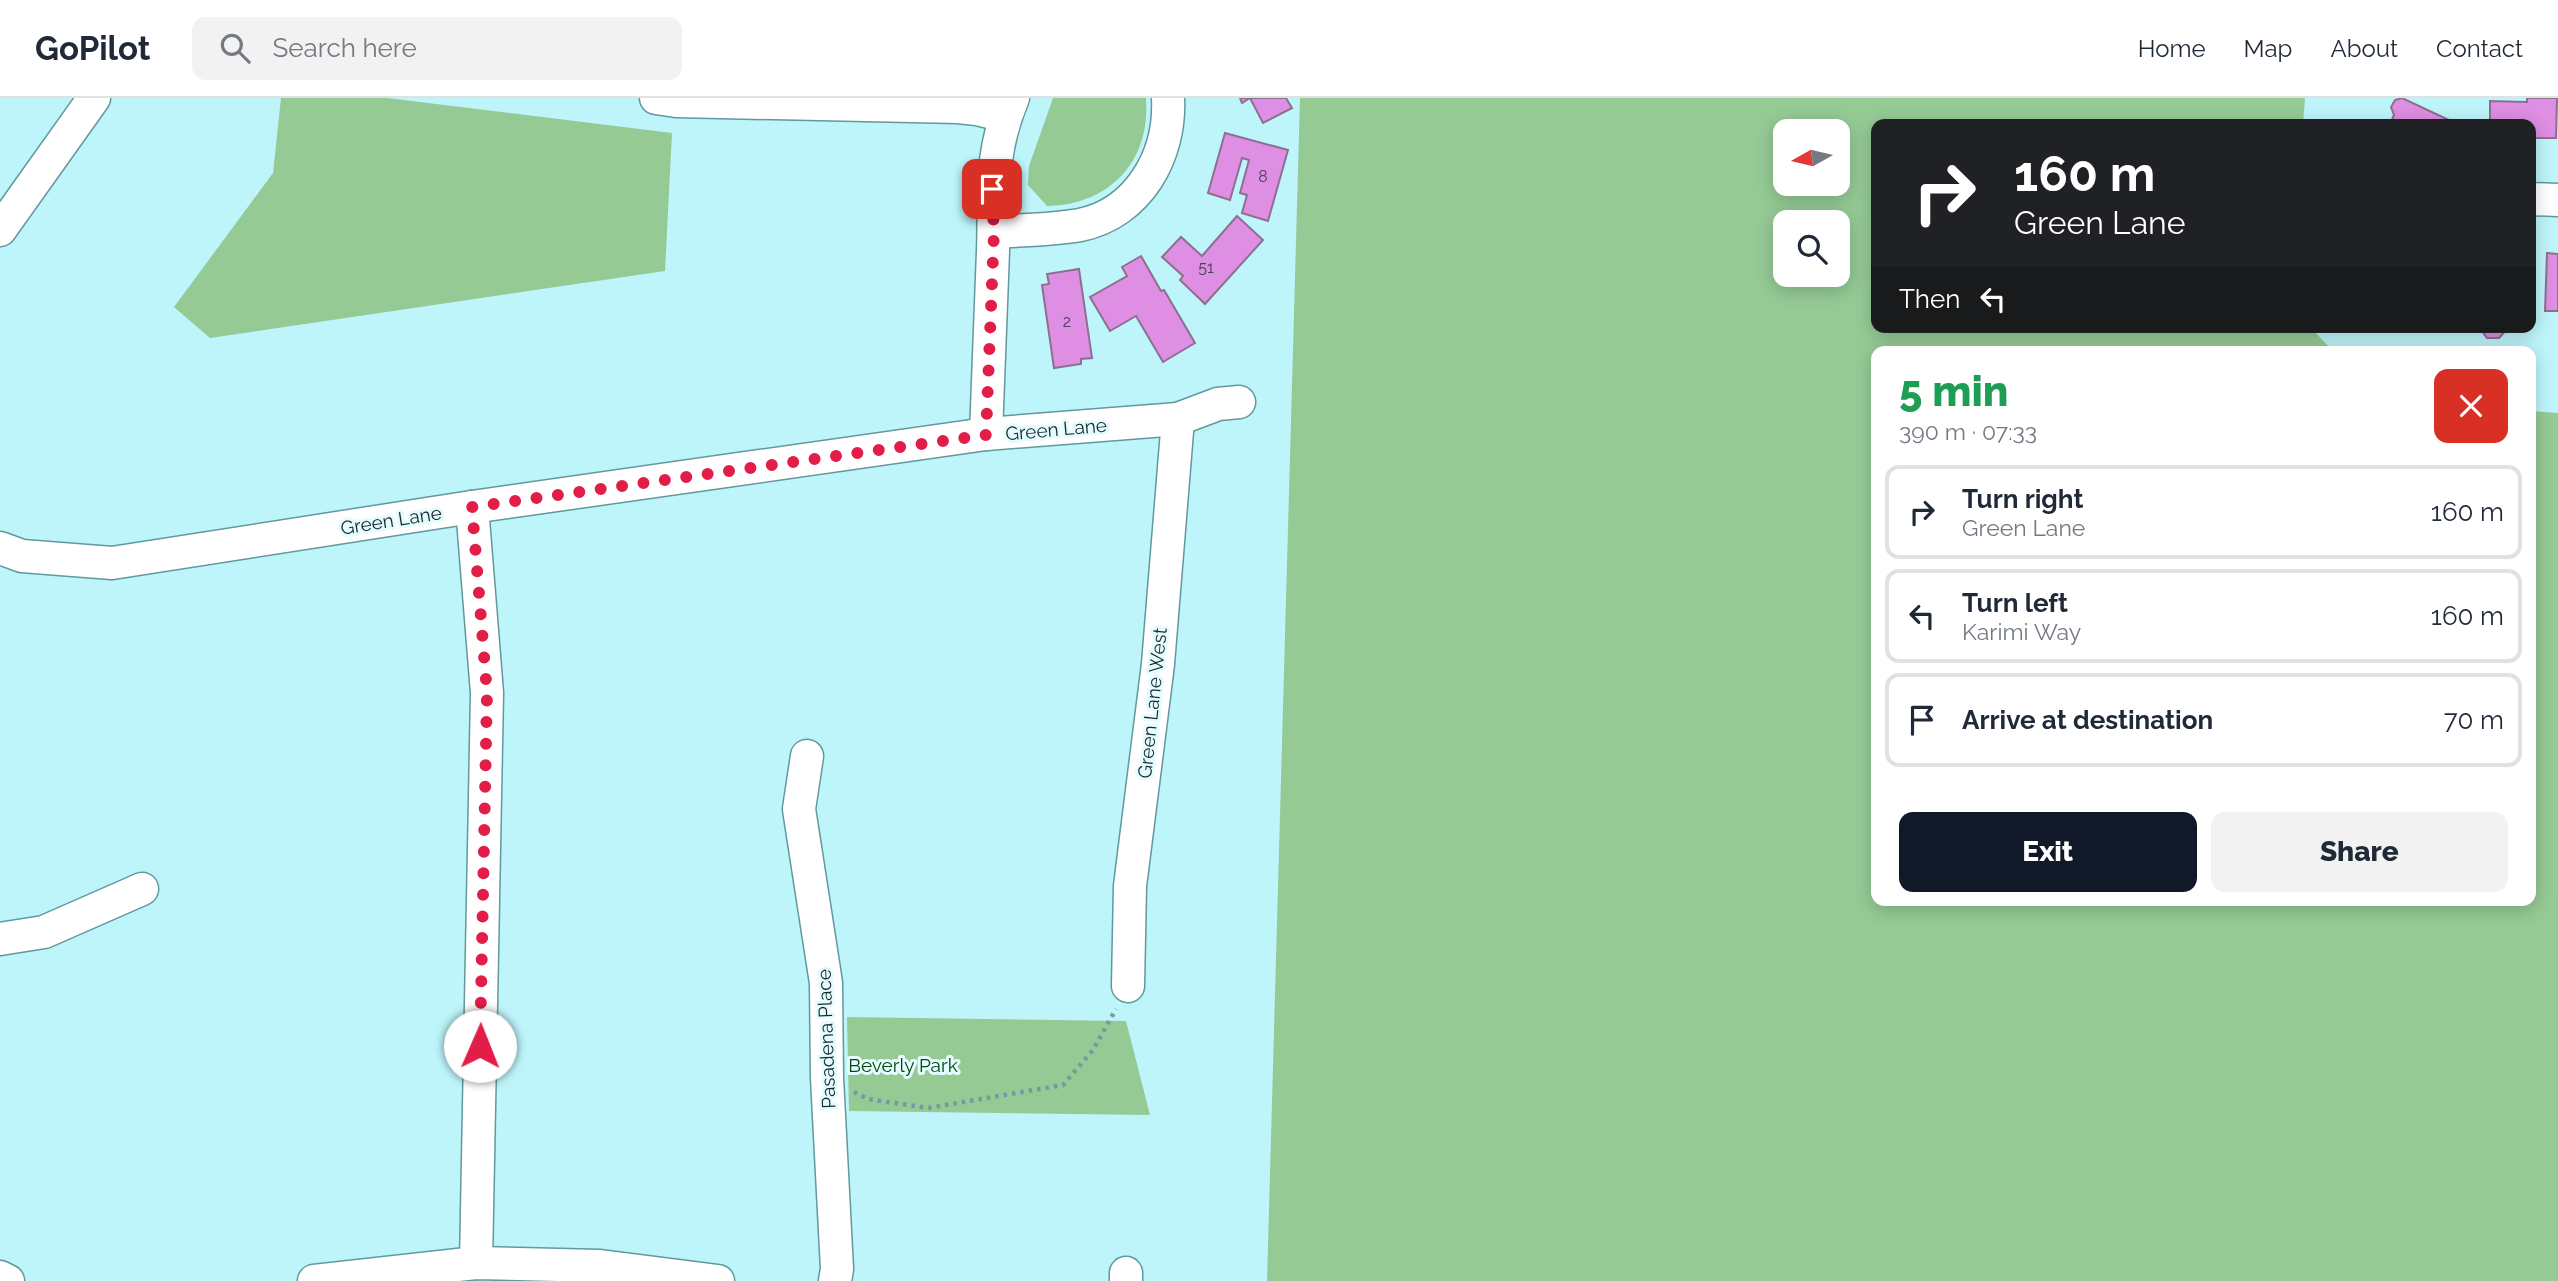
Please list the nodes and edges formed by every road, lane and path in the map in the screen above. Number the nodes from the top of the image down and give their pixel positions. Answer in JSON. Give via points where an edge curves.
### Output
{"nodes":[{"id":1,"x":94,"y":98,"type":"edge"},
{"id":2,"x":656,"y":98,"type":"edge"},
{"id":3,"x":1168,"y":98,"type":"edge"},
{"id":4,"x":1009,"y":107,"type":"edge"},
{"id":5,"x":2536,"y":199,"type":"edge"},
{"id":6,"x":2558,"y":200,"type":"edge"},
{"id":7,"x":0,"y":230,"type":"edge"},
{"id":8,"x":994,"y":232,"type":"junction"},
{"id":9,"x":1239,"y":402,"type":"dead end"},
{"id":10,"x":1178,"y":419,"type":"junction"},
{"id":11,"x":986,"y":435,"type":"junction"},
{"id":12,"x":472,"y":507,"type":"junction"},
{"id":13,"x":0,"y":548,"type":"edge"},
{"id":14,"x":807,"y":756,"type":"dead end"},
{"id":15,"x":142,"y":889,"type":"dead end"},
{"id":16,"x":0,"y":939,"type":"edge"},
{"id":17,"x":1128,"y":986,"type":"joint"},
{"id":18,"x":827,"y":1078,"type":"junction"},
{"id":19,"x":476,"y":1263,"type":"junction"},
{"id":20,"x":0,"y":1277,"type":"edge"},
{"id":21,"x":8,"y":1281,"type":"edge"},
{"id":22,"x":314,"y":1281,"type":"edge"},
{"id":23,"x":718,"y":1281,"type":"edge"},
{"id":24,"x":835,"y":1281,"type":"edge"}],
"edges":[{"from":1,"to":7,"type":"street"},
{"from":2,"to":4,"type":"street"},
{"from":3,"to":8,"type":"street","via":[[1167,127],[1158,160],[1129,201],[1083,224]]},
{"from":4,"to":8,"type":"street","via":[[994,169]]},
{"from":5,"to":6,"type":"street"},
{"from":8,"to":11,"type":"street"},
{"from":9,"to":10,"type":"street","name":"Green Lane","via":[[1218,404]]},
{"from":10,"to":11,"type":"street","name":"Green Lane"},
{"from":10,"to":17,"type":"street","name":"Green Lane West","via":[[1158,664],[1130,886]]},
{"from":11,"to":12,"type":"street","name":"Green Lane"},
{"from":12,"to":13,"type":"street","name":"Green Lane","via":[[112,563],[22,556]]},
{"from":12,"to":19,"type":"street","via":[[487,693]]},
{"from":14,"to":18,"type":"street","name":"Pasadena Place","via":[[799,809],[826,983]]},
{"from":15,"to":16,"type":"street","via":[[44,932]]},
{"from":17,"to":18,"type":"path","via":[[1093,1050],[1063,1085],[928,1108],[868,1099]]},
{"from":18,"to":24,"type":"street","name":"Pasadena Place"},
{"from":19,"to":22,"type":"street"},
{"from":19,"to":23,"type":"street","via":[[600,1266]]},
{"from":20,"to":21,"type":"street"}]}
